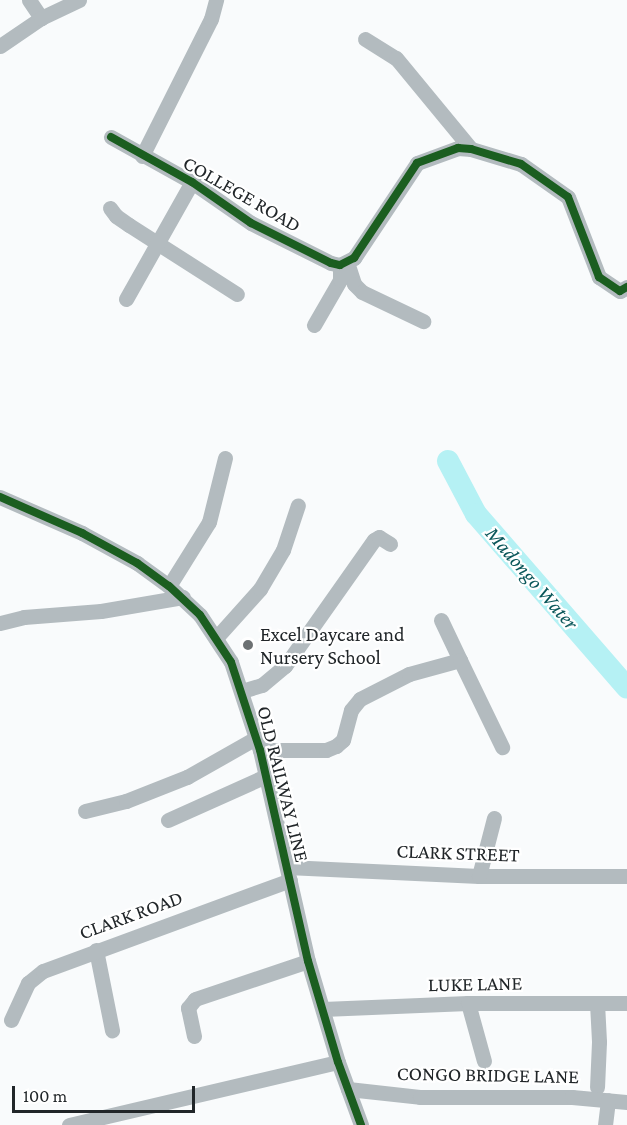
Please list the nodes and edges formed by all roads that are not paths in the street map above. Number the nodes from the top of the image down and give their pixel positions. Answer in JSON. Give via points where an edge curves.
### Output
{"nodes":[{"id":1,"x":29,"y":0,"type":"edge"},
{"id":2,"x":79,"y":0,"type":"edge"},
{"id":3,"x":216,"y":0,"type":"edge"},
{"id":4,"x":41,"y":18,"type":"junction"},
{"id":5,"x":365,"y":39,"type":"dead end"},
{"id":6,"x":0,"y":46,"type":"edge"},
{"id":7,"x":111,"y":137,"type":"dead end"},
{"id":8,"x":471,"y":148,"type":"junction"},
{"id":9,"x":142,"y":156,"type":"junction"},
{"id":10,"x":192,"y":182,"type":"junction"},
{"id":11,"x":110,"y":208,"type":"dead end"},
{"id":12,"x":158,"y":245,"type":"junction"},
{"id":13,"x":344,"y":264,"type":"junction"},
{"id":14,"x":627,"y":286,"type":"edge"},
{"id":15,"x":237,"y":294,"type":"dead end"},
{"id":16,"x":126,"y":299,"type":"dead end"},
{"id":17,"x":423,"y":321,"type":"dead end"},
{"id":18,"x":314,"y":325,"type":"dead end"},
{"id":19,"x":225,"y":458,"type":"dead end"},
{"id":20,"x":0,"y":496,"type":"edge"},
{"id":21,"x":298,"y":505,"type":"dead end"},
{"id":22,"x":390,"y":544,"type":"dead end"},
{"id":23,"x":169,"y":586,"type":"junction"},
{"id":24,"x":183,"y":597,"type":"junction"},
{"id":25,"x":441,"y":620,"type":"dead end"},
{"id":26,"x":0,"y":623,"type":"edge"},
{"id":27,"x":216,"y":638,"type":"junction"},
{"id":28,"x":460,"y":660,"type":"junction"},
{"id":29,"x":242,"y":691,"type":"junction"},
{"id":30,"x":258,"y":744,"type":"junction"},
{"id":31,"x":502,"y":747,"type":"dead end"},
{"id":32,"x":266,"y":776,"type":"junction"},
{"id":33,"x":85,"y":811,"type":"dead end"},
{"id":34,"x":494,"y":818,"type":"dead end"},
{"id":35,"x":168,"y":820,"type":"dead end"},
{"id":36,"x":288,"y":874,"type":"junction"},
{"id":37,"x":479,"y":876,"type":"junction"},
{"id":38,"x":627,"y":876,"type":"edge"},
{"id":39,"x":96,"y":950,"type":"junction"},
{"id":40,"x":308,"y":961,"type":"junction"},
{"id":41,"x":468,"y":1003,"type":"junction"},
{"id":42,"x":597,"y":1003,"type":"junction"},
{"id":43,"x":627,"y":1003,"type":"edge"},
{"id":44,"x":323,"y":1010,"type":"junction"},
{"id":45,"x":11,"y":1020,"type":"dead end"},
{"id":46,"x":112,"y":1029,"type":"dead end"},
{"id":47,"x":194,"y":1036,"type":"dead end"},
{"id":48,"x":484,"y":1061,"type":"dead end"},
{"id":49,"x":338,"y":1062,"type":"junction"},
{"id":50,"x":597,"y":1087,"type":"dead end"},
{"id":51,"x":348,"y":1089,"type":"junction"},
{"id":52,"x":608,"y":1100,"type":"junction"},
{"id":53,"x":627,"y":1102,"type":"edge"},
{"id":54,"x":69,"y":1125,"type":"edge"},
{"id":55,"x":361,"y":1125,"type":"edge"},
{"id":56,"x":605,"y":1125,"type":"edge"}],
"edges":[{"from":1,"to":4,"type":"street"},
{"from":2,"to":4,"type":"street"},
{"from":3,"to":9,"type":"street","via":[[211,19]]},
{"from":4,"to":6,"type":"street"},
{"from":5,"to":8,"type":"street","via":[[396,58]]},
{"from":7,"to":9,"type":"street","name":"COLLEGE ROAD"},
{"from":8,"to":13,"type":"street","via":[[458,148],[417,163],[359,251]]},
{"from":8,"to":14,"type":"street","via":[[521,164],[568,197],[599,277],[620,291]]},
{"from":9,"to":10,"type":"street","name":"COLLEGE ROAD"},
{"from":10,"to":12,"type":"street"},
{"from":10,"to":13,"type":"street","name":"COLLEGE ROAD","via":[[251,223],[331,263]]},
{"from":11,"to":12,"type":"street"},
{"from":12,"to":15,"type":"street"},
{"from":12,"to":16,"type":"street"},
{"from":13,"to":17,"type":"street","via":[[362,292]]},
{"from":13,"to":18,"type":"street","via":[[340,280]]},
{"from":19,"to":23,"type":"street","via":[[209,522]]},
{"from":20,"to":23,"type":"street","name":"OLD RAILWAY LINE","via":[[82,533]]},
{"from":21,"to":27,"type":"street","via":[[283,550],[260,589]]},
{"from":22,"to":29,"type":"street","via":[[380,537],[374,540],[285,666],[262,685]]},
{"from":23,"to":24,"type":"street","name":"OLD RAILWAY LINE"},
{"from":24,"to":26,"type":"street"},
{"from":24,"to":27,"type":"street","name":"OLD RAILWAY LINE"},
{"from":25,"to":28,"type":"street"},
{"from":27,"to":29,"type":"street","name":"OLD RAILWAY LINE"},
{"from":28,"to":30,"type":"street","via":[[409,674],[360,699],[351,710],[343,740],[336,746],[326,750]]},
{"from":28,"to":31,"type":"street"},
{"from":29,"to":30,"type":"street","name":"OLD RAILWAY LINE"},
{"from":30,"to":32,"type":"street","name":"OLD RAILWAY LINE"},
{"from":30,"to":33,"type":"street","via":[[126,801]]},
{"from":32,"to":35,"type":"street"},
{"from":32,"to":36,"type":"street","name":"OLD RAILWAY LINE"},
{"from":34,"to":37,"type":"street"},
{"from":36,"to":37,"type":"street","name":"CLARK STREET"},
{"from":36,"to":39,"type":"street","name":"CLARK ROAD"},
{"from":36,"to":40,"type":"street","name":"OLD RAILWAY LINE"},
{"from":37,"to":38,"type":"street","name":"CLARK STREET"},
{"from":39,"to":45,"type":"street","name":"CLARK ROAD","via":[[35,975]]},
{"from":39,"to":46,"type":"street"},
{"from":40,"to":44,"type":"street","name":"OLD RAILWAY LINE"},
{"from":40,"to":47,"type":"street","via":[[195,999],[188,1008]]},
{"from":41,"to":42,"type":"street","name":"LUKE LANE"},
{"from":41,"to":44,"type":"street","name":"LUKE LANE"},
{"from":41,"to":48,"type":"street"},
{"from":42,"to":43,"type":"street","name":"LUKE LANE"},
{"from":42,"to":50,"type":"street"},
{"from":44,"to":49,"type":"street","name":"OLD RAILWAY LINE"},
{"from":49,"to":51,"type":"street","name":"OLD RAILWAY LINE"},
{"from":49,"to":54,"type":"street"},
{"from":51,"to":52,"type":"street","name":"CONGO BRIDGE LANE","via":[[420,1097]]},
{"from":51,"to":55,"type":"street","name":"OLD RAILWAY LINE"},
{"from":52,"to":53,"type":"street","name":"CONGO BRIDGE LANE"},
{"from":52,"to":56,"type":"street"}]}
